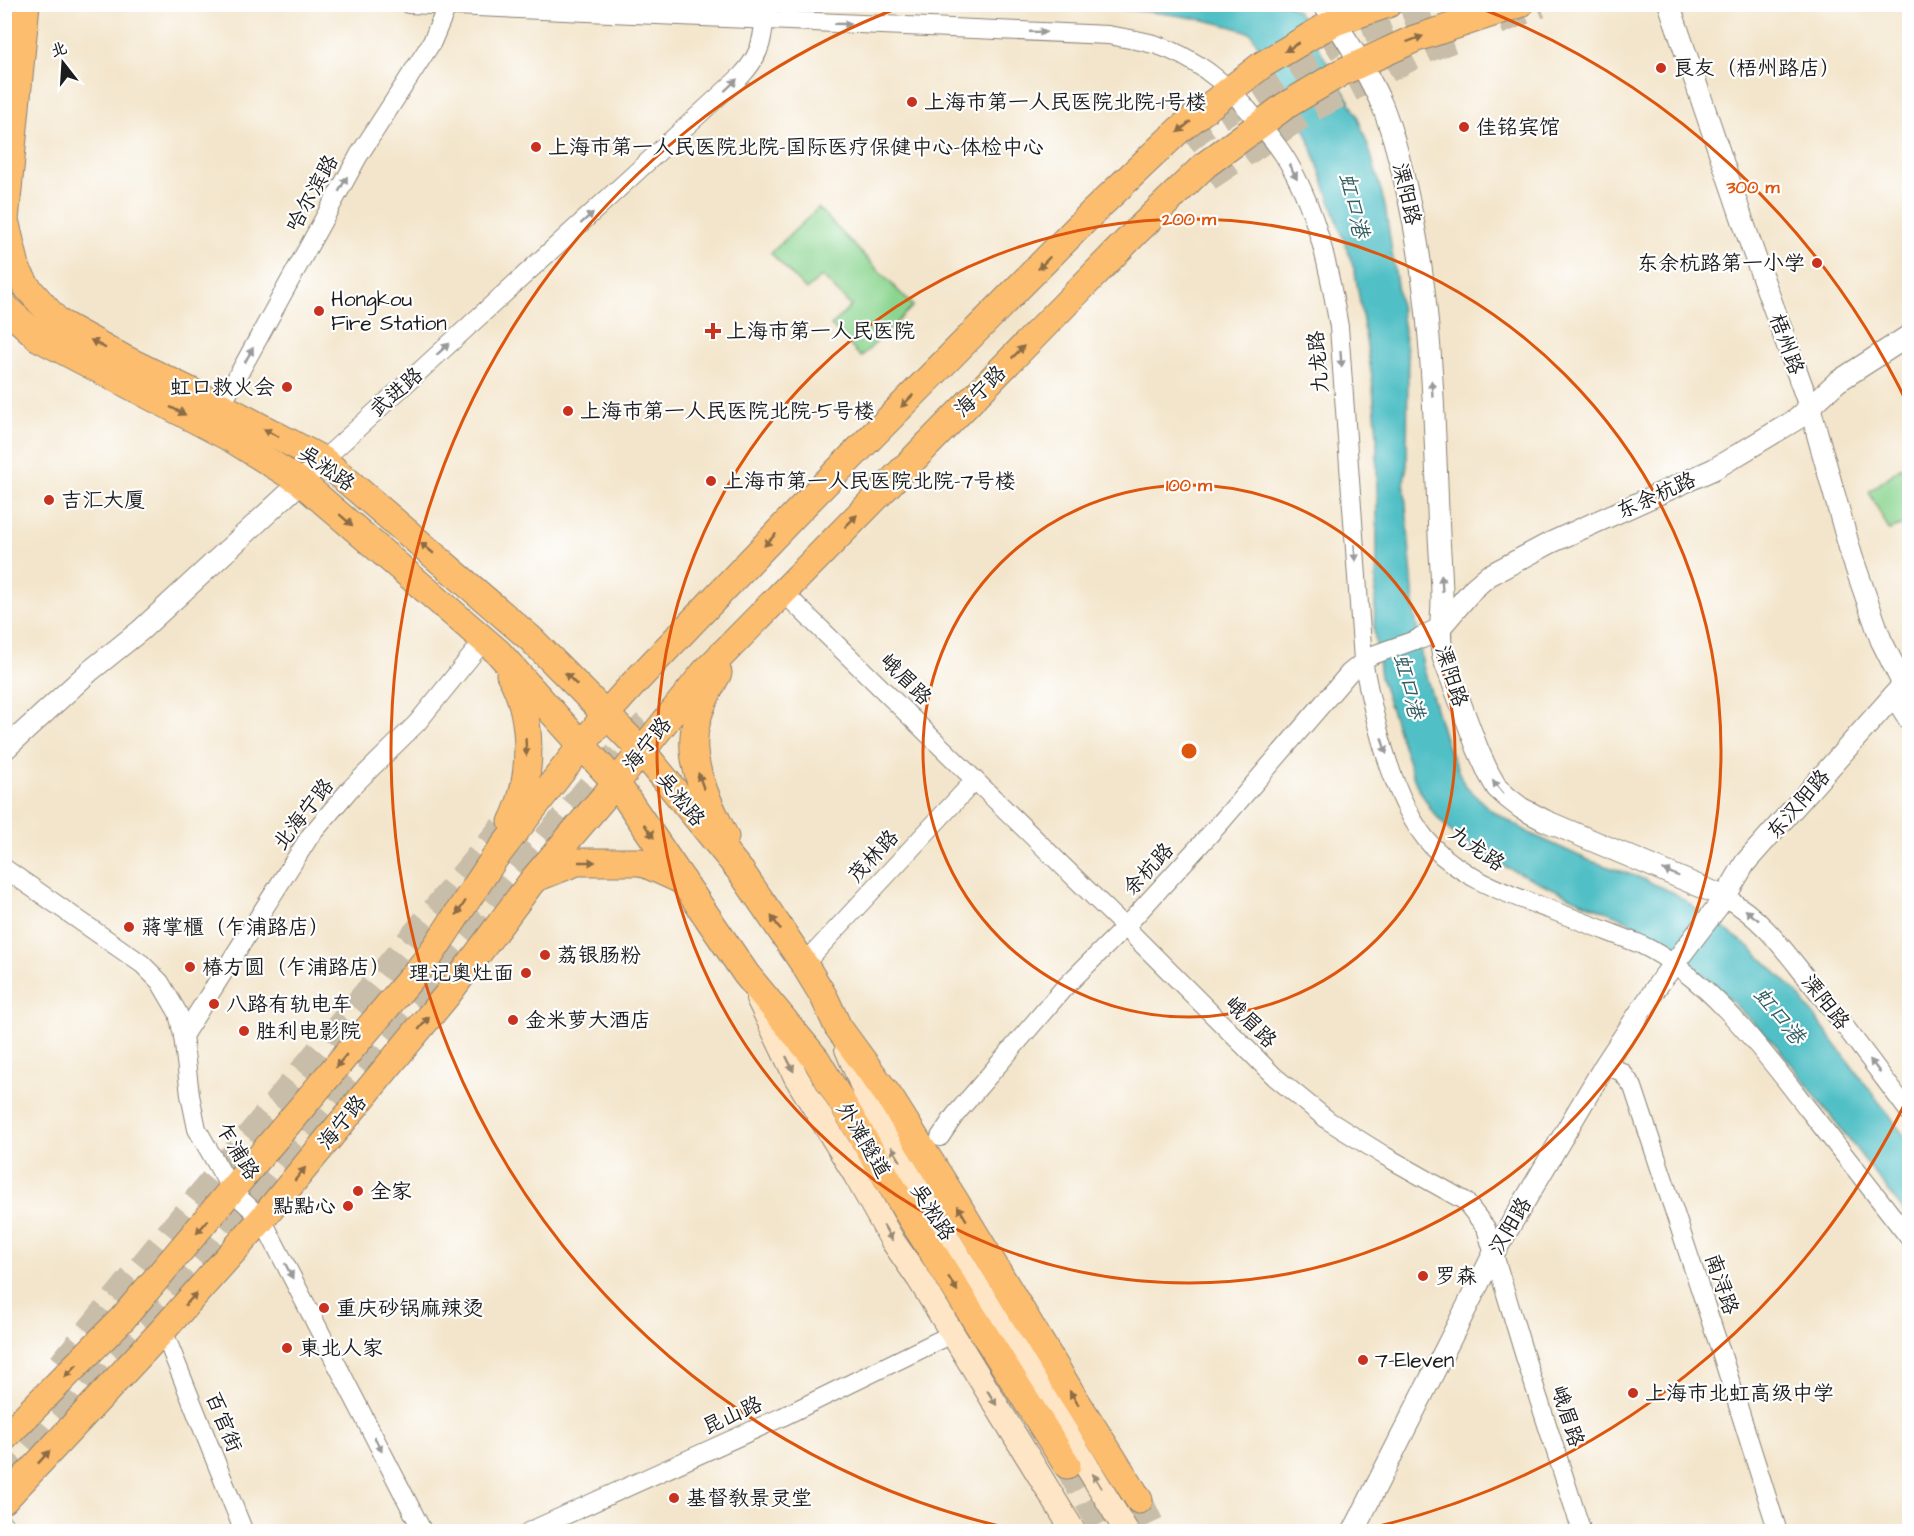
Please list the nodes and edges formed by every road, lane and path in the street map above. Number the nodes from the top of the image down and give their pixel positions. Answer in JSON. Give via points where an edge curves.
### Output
{"nodes":[{"id":1,"x":26,"y":4,"type":"edge"},
{"id":2,"x":408,"y":4,"type":"edge"},
{"id":3,"x":1388,"y":4,"type":"edge"},
{"id":4,"x":1520,"y":4,"type":"tunnel mouth"},
{"id":5,"x":1669,"y":4,"type":"edge"},
{"id":6,"x":448,"y":6,"type":"edge"},
{"id":7,"x":1326,"y":19,"type":"edge"},
{"id":8,"x":764,"y":20,"type":"junction"},
{"id":9,"x":1352,"y":67,"type":"junction"},
{"id":10,"x":1230,"y":89,"type":"junction"},
{"id":11,"x":1260,"y":123,"type":"junction"},
{"id":12,"x":4,"y":305,"type":"edge"},
{"id":13,"x":1910,"y":335,"type":"edge"},
{"id":14,"x":221,"y":406,"type":"junction"},
{"id":15,"x":1810,"y":408,"type":"junction"},
{"id":16,"x":323,"y":460,"type":"junction"},
{"id":17,"x":301,"y":482,"type":"junction"},
{"id":18,"x":782,"y":591,"type":"junction"},
{"id":19,"x":1430,"y":633,"type":"junction"},
{"id":20,"x":737,"y":638,"type":"junction"},
{"id":21,"x":491,"y":646,"type":"junction"},
{"id":22,"x":1370,"y":656,"type":"junction"},
{"id":23,"x":1902,"y":686,"type":"edge"},
{"id":24,"x":606,"y":714,"type":"junction"},
{"id":25,"x":1910,"y":721,"type":"edge"},
{"id":26,"x":583,"y":746,"type":"junction"},
{"id":27,"x":4,"y":750,"type":"edge"},
{"id":28,"x":642,"y":751,"type":"junction"},
{"id":29,"x":975,"y":780,"type":"junction"},
{"id":30,"x":616,"y":783,"type":"junction"},
{"id":31,"x":494,"y":859,"type":"junction"},
{"id":32,"x":4,"y":868,"type":"edge"},
{"id":33,"x":742,"y":873,"type":"junction"},
{"id":34,"x":533,"y":880,"type":"junction"},
{"id":35,"x":684,"y":881,"type":"junction"},
{"id":36,"x":1725,"y":897,"type":"junction"},
{"id":37,"x":1125,"y":927,"type":"junction"},
{"id":38,"x":1694,"y":936,"type":"joint"},
{"id":39,"x":1676,"y":961,"type":"junction"},
{"id":40,"x":804,"y":964,"type":"junction"},
{"id":41,"x":746,"y":974,"type":"junction"},
{"id":42,"x":838,"y":1027,"type":"junction"},
{"id":43,"x":183,"y":1036,"type":"junction"},
{"id":44,"x":1605,"y":1065,"type":"junction"},
{"id":45,"x":1910,"y":1113,"type":"edge"},
{"id":46,"x":940,"y":1137,"type":"dead end"},
{"id":47,"x":232,"y":1191,"type":"junction"},
{"id":48,"x":262,"y":1219,"type":"junction"},
{"id":49,"x":1910,"y":1239,"type":"edge"},
{"id":50,"x":1494,"y":1253,"type":"junction"},
{"id":51,"x":163,"y":1330,"type":"junction"},
{"id":52,"x":952,"y":1334,"type":"junction"},
{"id":53,"x":4,"y":1438,"type":"edge"},
{"id":54,"x":1068,"y":1465,"type":"tunnel mouth"},
{"id":55,"x":4,"y":1500,"type":"edge"},
{"id":56,"x":1139,"y":1500,"type":"tunnel mouth"},
{"id":57,"x":4,"y":1525,"type":"edge"},
{"id":58,"x":8,"y":1532,"type":"edge"},
{"id":59,"x":243,"y":1532,"type":"edge"},
{"id":60,"x":423,"y":1532,"type":"edge"},
{"id":61,"x":528,"y":1532,"type":"edge"},
{"id":62,"x":1074,"y":1532,"type":"edge"},
{"id":63,"x":1127,"y":1532,"type":"edge"},
{"id":64,"x":1353,"y":1532,"type":"edge"},
{"id":65,"x":1582,"y":1532,"type":"edge"},
{"id":66,"x":1778,"y":1532,"type":"edge"}],
"edges":[{"from":14,"to":1,"type":"main road","name":"吴淞路","one_way":true,"via":[[58,322],[17,270],[5,220]]},
{"from":2,"to":6,"type":"street","name":"九龙路"},
{"from":3,"to":7,"type":"main road","name":"海宁路"},
{"from":9,"to":4,"type":"main road","name":"海宁路","one_way":true,"via":[[1414,39]]},
{"from":5,"to":15,"type":"street","name":"梧州路"},
{"from":6,"to":8,"type":"street","name":"九龙路"},
{"from":14,"to":6,"type":"street","name":"哈尔滨路","one_way":true,"via":[[359,155],[432,42]]},
{"from":7,"to":9,"type":"street","name":"溧阳路"},
{"from":7,"to":10,"type":"main road","name":"海宁路","one_way":true},
{"from":8,"to":10,"type":"street","name":"九龙路","one_way":true,"via":[[1108,35],[1171,51]]},
{"from":16,"to":8,"type":"street","name":"武进路","one_way":true,"via":[[741,76],[758,53]]},
{"from":9,"to":11,"type":"main road","name":"海宁路"},
{"from":19,"to":9,"type":"street","name":"溧阳路","one_way":true,"via":[[1442,597],[1421,264],[1412,212],[1383,107]]},
{"from":10,"to":11,"type":"street","name":"九龙路"},
{"from":10,"to":24,"type":"main road","name":"海宁路","one_way":true,"via":[[1179,130],[1093,212],[801,508]]},
{"from":18,"to":11,"type":"main road","name":"海宁路","one_way":true,"via":[[1136,232],[1205,165]]},
{"from":11,"to":22,"type":"street","name":"九龙路","one_way":true,"via":[[1296,176],[1331,282],[1339,327]]},
{"from":12,"to":17,"type":"main road","name":"吴淞路","one_way":true,"via":[[39,338],[232,439]]},
{"from":13,"to":15,"type":"street","name":"东余杭路","via":[[1837,382]]},
{"from":16,"to":14,"type":"main road","name":"吴淞路","one_way":true},
{"from":15,"to":19,"type":"street","name":"东余杭路","via":[[1781,430],[1714,469],[1550,543],[1488,576]]},
{"from":15,"to":23,"type":"street","name":"梧州路","via":[[1852,557]]},
{"from":16,"to":17,"type":"street","name":"武进路"},
{"from":24,"to":16,"type":"main road","name":"吴淞路","one_way":true,"via":[[531,639]]},
{"from":17,"to":21,"type":"main road","name":"吴淞路","one_way":true},
{"from":17,"to":27,"type":"street","name":"武进路"},
{"from":18,"to":20,"type":"main road","name":"海宁路"},
{"from":18,"to":29,"type":"street","name":"峨眉路"},
{"from":19,"to":22,"type":"street","name":"余杭路"},
{"from":36,"to":19,"type":"street","name":"溧阳路","one_way":true,"via":[[1546,820],[1508,798],[1493,781],[1478,750]]},
{"from":20,"to":28,"type":"main road","name":"海宁路","via":[[704,672]]},
{"from":33,"to":20,"type":"main road","one_way":true,"via":[[708,799],[694,748],[702,703]]},
{"from":21,"to":26,"type":"main road","name":"吴淞路"},
{"from":21,"to":31,"type":"main road","one_way":true,"via":[[516,684],[524,708],[527,763],[521,804]]},
{"from":21,"to":43,"type":"street","name":"北海宁路","via":[[350,789],[310,836]]},
{"from":22,"to":37,"type":"street","name":"余杭路","via":[[1349,673]]},
{"from":22,"to":39,"type":"street","name":"九龙路","one_way":true,"via":[[1375,712],[1394,776],[1418,829],[1431,845],[1482,883]]},
{"from":23,"to":25,"type":"street","name":"梧州路"},
{"from":23,"to":36,"type":"street","name":"东汉阳路","via":[[1745,862]]},
{"from":24,"to":26,"type":"main road","name":"海宁路"},
{"from":24,"to":28,"type":"main road","name":"吴淞路"},
{"from":26,"to":30,"type":"main road","name":"吴淞路"},
{"from":26,"to":31,"type":"main road","name":"海宁路"},
{"from":28,"to":30,"type":"main road","name":"海宁路"},
{"from":28,"to":33,"type":"main road","name":"吴淞路"},
{"from":29,"to":37,"type":"street","name":"峨眉路"},
{"from":29,"to":40,"type":"street","name":"茂林路"},
{"from":30,"to":34,"type":"main road","name":"海宁路"},
{"from":30,"to":35,"type":"main road","name":"吴淞路","one_way":true},
{"from":31,"to":47,"type":"main road","name":"海宁路","one_way":true,"via":[[429,957]]},
{"from":32,"to":43,"type":"street","name":"乍浦路","via":[[152,973],[173,1002]]},
{"from":40,"to":33,"type":"main road","name":"吴淞路","one_way":true},
{"from":34,"to":35,"type":"main road","one_way":true,"via":[[577,862],[641,862]]},
{"from":48,"to":34,"type":"main road","name":"海宁路","one_way":true,"via":[[447,995]]},
{"from":35,"to":41,"type":"main road","name":"吴淞路"},
{"from":36,"to":38,"type":"street","name":"东汉阳路"},
{"from":45,"to":36,"type":"street","name":"溧阳路","one_way":true,"via":[[1764,926]]},
{"from":37,"to":46,"type":"street","name":"余杭路","via":[[1063,989]]},
{"from":37,"to":50,"type":"street","name":"峨眉路","via":[[1248,1051],[1304,1101],[1385,1156],[1466,1201],[1486,1228]]},
{"from":38,"to":39,"type":"street","name":"汉阳路"},
{"from":39,"to":44,"type":"street","name":"汉阳路"},
{"from":39,"to":49,"type":"street","name":"九龙路","via":[[1745,1031]]},
{"from":40,"to":42,"type":"main road","name":"吴淞路"},
{"from":41,"to":52,"type":"main road","name":"吴淞路","one_way":true,"via":[[796,1077]]},
{"from":41,"to":54,"type":"main road","name":"外滩隧道","one_way":true,"via":[[816,1059],[906,1210]]},
{"from":56,"to":42,"type":"main road","name":"外滩隧道","one_way":true,"via":[[890,1098]]},
{"from":63,"to":42,"type":"main road","name":"吴淞路","one_way":true,"via":[[879,1126]]},
{"from":43,"to":47,"type":"street","name":"乍浦路","via":[[197,1129]]},
{"from":44,"to":50,"type":"street","name":"汉阳路"},
{"from":44,"to":66,"type":"street","name":"南浔路","via":[[1622,1072],[1633,1087]]},
{"from":47,"to":48,"type":"street","name":"乍浦路"},
{"from":47,"to":53,"type":"main road","name":"海宁路","one_way":true,"via":[[123,1318]]},
{"from":51,"to":48,"type":"main road","name":"海宁路","one_way":true},
{"from":48,"to":60,"type":"street","name":"乍浦路","one_way":true},
{"from":50,"to":64,"type":"street","name":"汉阳路"},
{"from":50,"to":65,"type":"street","name":"峨眉路"},
{"from":55,"to":51,"type":"main road","name":"海宁路","one_way":true},
{"from":51,"to":59,"type":"street","name":"百官街"},
{"from":52,"to":61,"type":"street","name":"昆山路","via":[[782,1417]]},
{"from":52,"to":62,"type":"main road","name":"吴淞路","one_way":true},
{"from":57,"to":58,"type":"street"}]}
